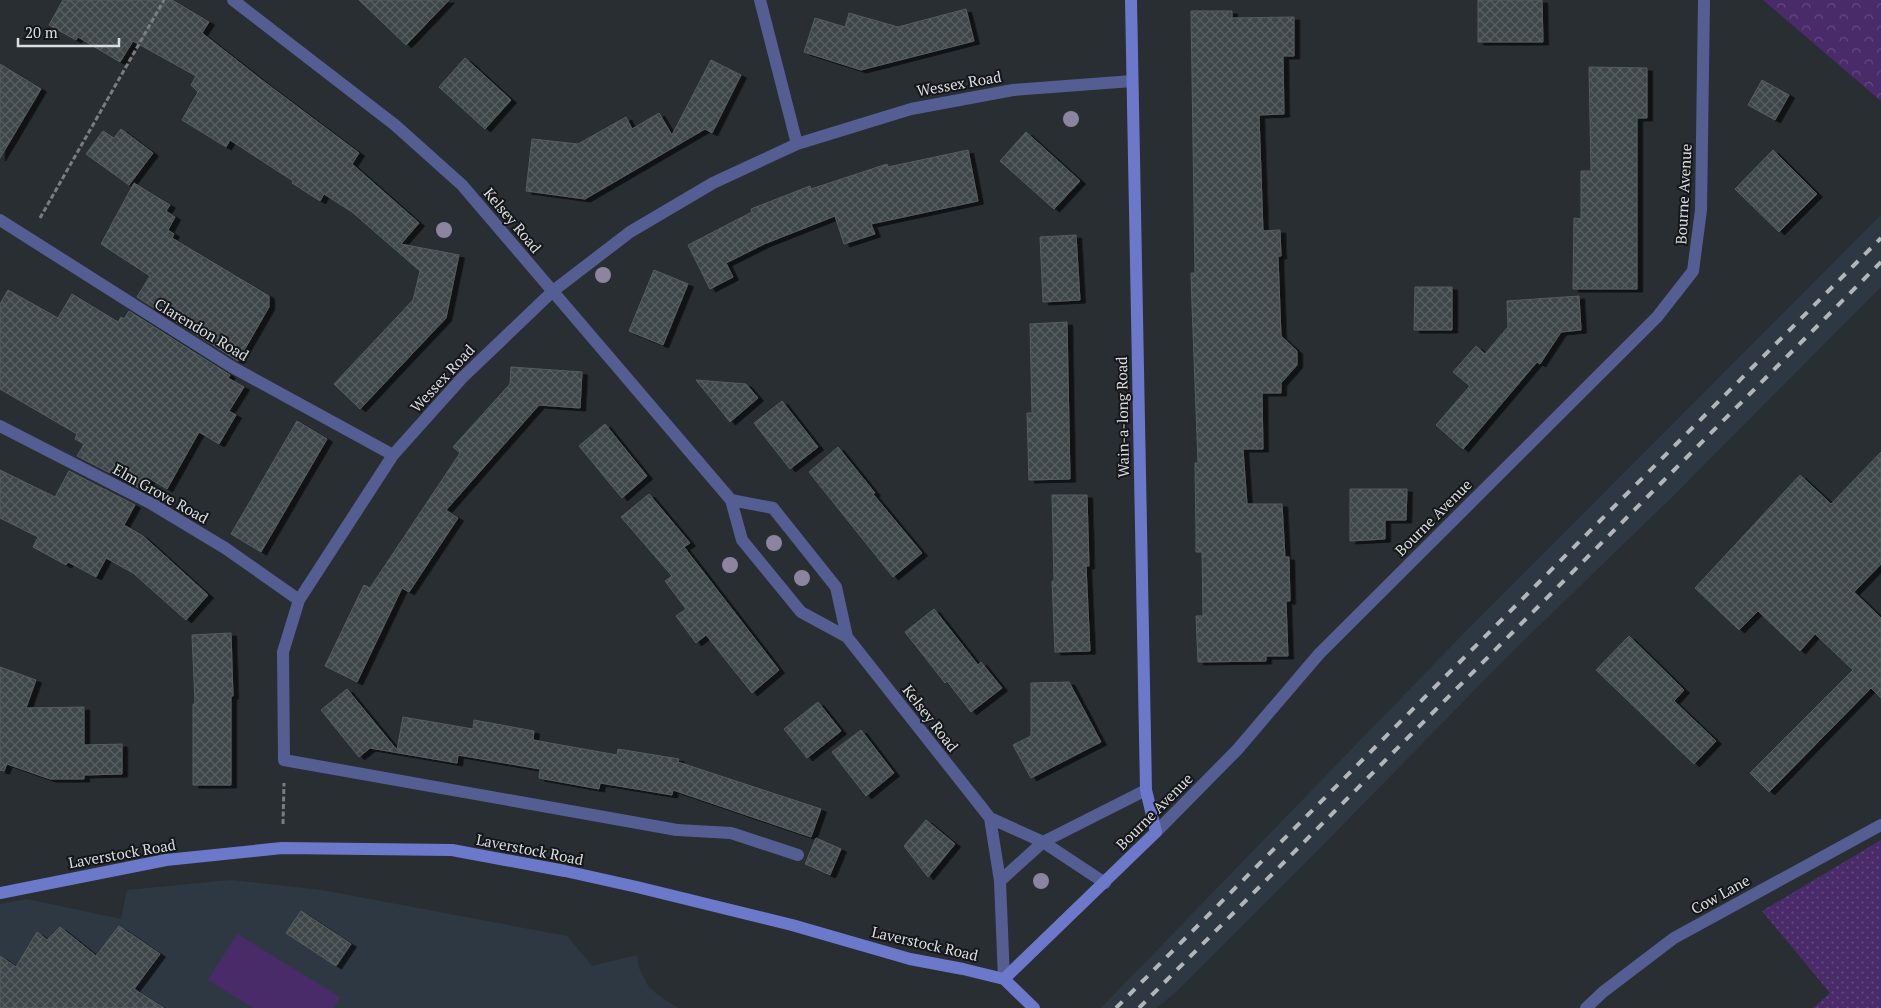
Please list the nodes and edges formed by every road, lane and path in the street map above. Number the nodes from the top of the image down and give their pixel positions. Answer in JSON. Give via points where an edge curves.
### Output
{"nodes":[{"id":1,"x":164,"y":0,"type":"edge"},
{"id":2,"x":233,"y":0,"type":"edge"},
{"id":3,"x":760,"y":0,"type":"edge"},
{"id":4,"x":1131,"y":0,"type":"edge"},
{"id":5,"x":1704,"y":0,"type":"edge"},
{"id":6,"x":1132,"y":81,"type":"junction"},
{"id":7,"x":796,"y":144,"type":"junction"},
{"id":8,"x":0,"y":220,"type":"edge"},
{"id":9,"x":28,"y":239,"type":"junction"},
{"id":10,"x":553,"y":291,"type":"junction"},
{"id":11,"x":0,"y":426,"type":"edge"},
{"id":12,"x":393,"y":455,"type":"junction"},
{"id":13,"x":731,"y":500,"type":"junction"},
{"id":14,"x":299,"y":600,"type":"junction"},
{"id":15,"x":847,"y":637,"type":"junction"},
{"id":16,"x":284,"y":760,"type":"junction"},
{"id":17,"x":1146,"y":790,"type":"junction"},
{"id":18,"x":990,"y":818,"type":"junction"},
{"id":19,"x":1881,"y":826,"type":"edge"},
{"id":20,"x":1156,"y":832,"type":"junction"},
{"id":21,"x":1044,"y":842,"type":"junction"},
{"id":22,"x":282,"y":848,"type":"junction"},
{"id":23,"x":798,"y":856,"type":"dead end"},
{"id":24,"x":1000,"y":881,"type":"junction"},
{"id":25,"x":1105,"y":883,"type":"junction"},
{"id":26,"x":0,"y":893,"type":"edge"},
{"id":27,"x":1004,"y":979,"type":"junction"},
{"id":28,"x":1034,"y":1008,"type":"edge"},
{"id":29,"x":1586,"y":1008,"type":"edge"}],
"edges":[{"from":1,"to":9,"type":"path"},
{"from":2,"to":10,"type":"street","name":"Kelsey Road","via":[[396,125],[462,186]]},
{"from":3,"to":7,"type":"street"},
{"from":4,"to":6,"type":"street","name":"Wain-a-long Road"},
{"from":5,"to":20,"type":"street","name":"Bourne Avenue","via":[[1701,210],[1693,271],[1657,318],[1319,654],[1237,750]]},
{"from":6,"to":7,"type":"street","name":"Wessex Road","via":[[1013,90],[911,109]]},
{"from":6,"to":17,"type":"street","name":"Wain-a-long Road"},
{"from":7,"to":10,"type":"street","name":"Wessex Road","via":[[713,183],[630,232]]},
{"from":8,"to":9,"type":"street","name":"Clarendon Road"},
{"from":9,"to":12,"type":"street","name":"Clarendon Road","via":[[232,367]]},
{"from":10,"to":12,"type":"street","name":"Wessex Road","via":[[462,378]]},
{"from":10,"to":13,"type":"street","name":"Kelsey Road"},
{"from":11,"to":14,"type":"street","name":"Elm Grove Road","via":[[152,504],[225,548]]},
{"from":12,"to":14,"type":"street","name":"Wessex Road"},
{"from":13,"to":15,"type":"street","name":"Kelsey Road","via":[[742,540],[801,612]]},
{"from":13,"to":15,"type":"street","name":"Kelsey Road","via":[[773,508],[836,586]]},
{"from":14,"to":16,"type":"street","name":"Wessex Road","via":[[283,652]]},
{"from":15,"to":18,"type":"street","name":"Kelsey Road"},
{"from":16,"to":22,"type":"path"},
{"from":16,"to":23,"type":"street","via":[[677,830],[730,833]]},
{"from":17,"to":20,"type":"street","name":"Wain-a-long Road"},
{"from":17,"to":21,"type":"street"},
{"from":18,"to":21,"type":"street","name":"Kelsey Road"},
{"from":18,"to":24,"type":"street","name":"Kelsey Road"},
{"from":19,"to":29,"type":"street","name":"Cow Lane","via":[[1674,938]]},
{"from":20,"to":25,"type":"street","name":"Bourne Avenue"},
{"from":21,"to":24,"type":"street"},
{"from":21,"to":25,"type":"street","name":"Kelsey Road"},
{"from":22,"to":26,"type":"street","name":"Laverstock Road","via":[[166,860]]},
{"from":22,"to":27,"type":"street","name":"Laverstock Road","via":[[452,850],[646,889],[792,925],[910,959]]},
{"from":24,"to":27,"type":"street","name":"Kelsey Road"},
{"from":25,"to":27,"type":"street","name":"Bourne Avenue"},
{"from":27,"to":28,"type":"street","name":"Laverstock Road"}]}
